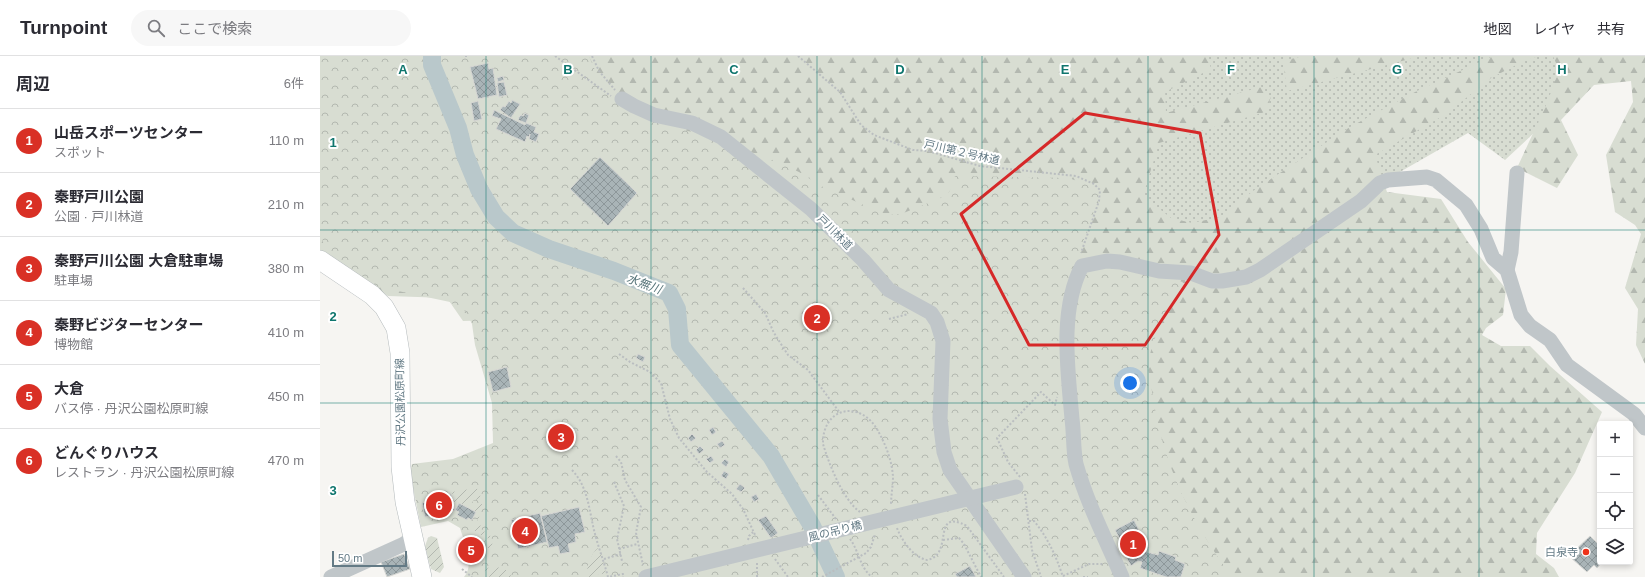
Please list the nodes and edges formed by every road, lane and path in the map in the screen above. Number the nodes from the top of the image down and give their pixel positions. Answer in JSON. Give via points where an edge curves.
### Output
{"nodes":[{"id":1,"x":555,"y":56,"type":"edge"},
{"id":2,"x":592,"y":56,"type":"edge"},
{"id":3,"x":798,"y":56,"type":"edge"},
{"id":4,"x":624,"y":100,"type":"junction"},
{"id":5,"x":1517,"y":173,"type":"dead end"},
{"id":6,"x":320,"y":260,"type":"edge"},
{"id":7,"x":1082,"y":266,"type":"junction"},
{"id":8,"x":1506,"y":270,"type":"junction"},
{"id":9,"x":743,"y":288,"type":"dead end"},
{"id":10,"x":913,"y":315,"type":"dead end"},
{"id":11,"x":889,"y":319,"type":"dead end"},
{"id":12,"x":619,"y":354,"type":"dead end"},
{"id":13,"x":1057,"y":395,"type":"dead end"},
{"id":14,"x":840,"y":413,"type":"junction"},
{"id":15,"x":1645,"y":428,"type":"edge"},
{"id":16,"x":616,"y":456,"type":"dead end"},
{"id":17,"x":572,"y":470,"type":"dead end"},
{"id":18,"x":614,"y":482,"type":"dead end"},
{"id":19,"x":1020,"y":482,"type":"joint"},
{"id":20,"x":892,"y":507,"type":"dead end"},
{"id":21,"x":1028,"y":507,"type":"dead end"},
{"id":22,"x":862,"y":514,"type":"dead end"},
{"id":23,"x":1029,"y":521,"type":"junction"},
{"id":24,"x":896,"y":525,"type":"dead end"},
{"id":25,"x":876,"y":530,"type":"dead end"},
{"id":26,"x":413,"y":538,"type":"junction"},
{"id":27,"x":943,"y":540,"type":"junction"},
{"id":28,"x":759,"y":541,"type":"dead end"},
{"id":29,"x":638,"y":543,"type":"junction"},
{"id":30,"x":619,"y":549,"type":"junction"},
{"id":31,"x":620,"y":554,"type":"junction"},
{"id":32,"x":773,"y":557,"type":"dead end"},
{"id":33,"x":604,"y":558,"type":"junction"},
{"id":34,"x":622,"y":561,"type":"dead end"},
{"id":35,"x":1097,"y":563,"type":"dead end"},
{"id":36,"x":462,"y":569,"type":"dead end"},
{"id":37,"x":645,"y":574,"type":"edge"},
{"id":38,"x":1063,"y":576,"type":"edge"},
{"id":39,"x":331,"y":577,"type":"edge"},
{"id":40,"x":422,"y":577,"type":"edge"},
{"id":41,"x":472,"y":577,"type":"edge"},
{"id":42,"x":623,"y":577,"type":"edge"},
{"id":43,"x":788,"y":577,"type":"edge"},
{"id":44,"x":822,"y":577,"type":"edge"},
{"id":45,"x":981,"y":577,"type":"edge"},
{"id":46,"x":1004,"y":577,"type":"edge"},
{"id":47,"x":1024,"y":577,"type":"edge"},
{"id":48,"x":1041,"y":577,"type":"edge"},
{"id":49,"x":1083,"y":577,"type":"edge"},
{"id":50,"x":1088,"y":577,"type":"edge"},
{"id":51,"x":1122,"y":577,"type":"edge"}],
"edges":[{"from":1,"to":4,"type":"path","via":[[602,91]]},
{"from":2,"to":4,"type":"path","via":[[599,71]]},
{"from":3,"to":7,"type":"path","name":"戸川第２号林道","via":[[840,92],[861,125],[880,137],[913,150],[928,151],[980,166],[1076,176],[1094,184],[1100,190],[1099,201],[1079,260]]},
{"from":4,"to":47,"type":"street","name":"戸川林道","via":[[654,115],[692,124],[720,137],[811,209],[863,260],[889,290],[931,313],[938,322],[943,341],[940,419],[944,452],[950,470]]},
{"from":5,"to":8,"type":"street","via":[[1511,252]]},
{"from":6,"to":26,"type":"main road","name":"丹沢公園松原町線","via":[[372,295],[384,307],[396,328],[400,353],[401,467]]},
{"from":7,"to":8,"type":"street","via":[[1107,261],[1191,274],[1212,281],[1246,277],[1361,201],[1380,183],[1427,177],[1436,180],[1466,205],[1481,229],[1493,258]]},
{"from":7,"to":51,"type":"street","via":[[1076,277],[1068,319],[1067,358],[1076,463]]},
{"from":8,"to":15,"type":"street","via":[[1522,315],[1530,326],[1550,340],[1567,365],[1634,414]]},
{"from":9,"to":14,"type":"path","via":[[765,313],[788,355],[808,370]]},
{"from":10,"to":11,"type":"path"},
{"from":12,"to":28,"type":"path","via":[[650,372],[661,383],[670,419],[680,438],[707,472],[732,494]]},
{"from":13,"to":19,"type":"path","via":[[1055,405],[1041,392],[997,438]]},
{"from":14,"to":20,"type":"path","via":[[850,410],[864,414],[878,431],[891,462]]},
{"from":14,"to":22,"type":"path","via":[[824,427],[823,444],[845,494]]},
{"from":16,"to":29,"type":"path","via":[[621,462],[625,480],[641,507],[636,533]]},
{"from":17,"to":33,"type":"path","via":[[587,494],[596,536]]},
{"from":18,"to":30,"type":"path","via":[[624,506],[618,534]]},
{"from":19,"to":37,"type":"street","name":"風の吊り橋","bridge":true},
{"from":21,"to":23,"type":"path"},
{"from":23,"to":38,"type":"path","via":[[1034,521],[1042,530],[1053,549]]},
{"from":23,"to":48,"type":"path","via":[[1032,550]]},
{"from":24,"to":27,"type":"path","via":[[911,550],[922,559],[938,556]]},
{"from":25,"to":44,"type":"path","via":[[866,553]]},
{"from":26,"to":39,"type":"street"},
{"from":26,"to":40,"type":"main road","name":"丹沢公園松原町線"},
{"from":27,"to":45,"type":"path","via":[[959,538]]},
{"from":27,"to":46,"type":"path","via":[[947,524],[953,521],[967,526]]},
{"from":29,"to":30,"type":"path"},
{"from":29,"to":37,"type":"path"},
{"from":30,"to":31,"type":"path"},
{"from":31,"to":33,"type":"path"},
{"from":31,"to":34,"type":"path"},
{"from":32,"to":43,"type":"path"},
{"from":33,"to":42,"type":"path","via":[[608,577],[622,574]]},
{"from":35,"to":38,"type":"path"},
{"from":36,"to":41,"type":"path"},
{"from":49,"to":50,"type":"path"}]}
